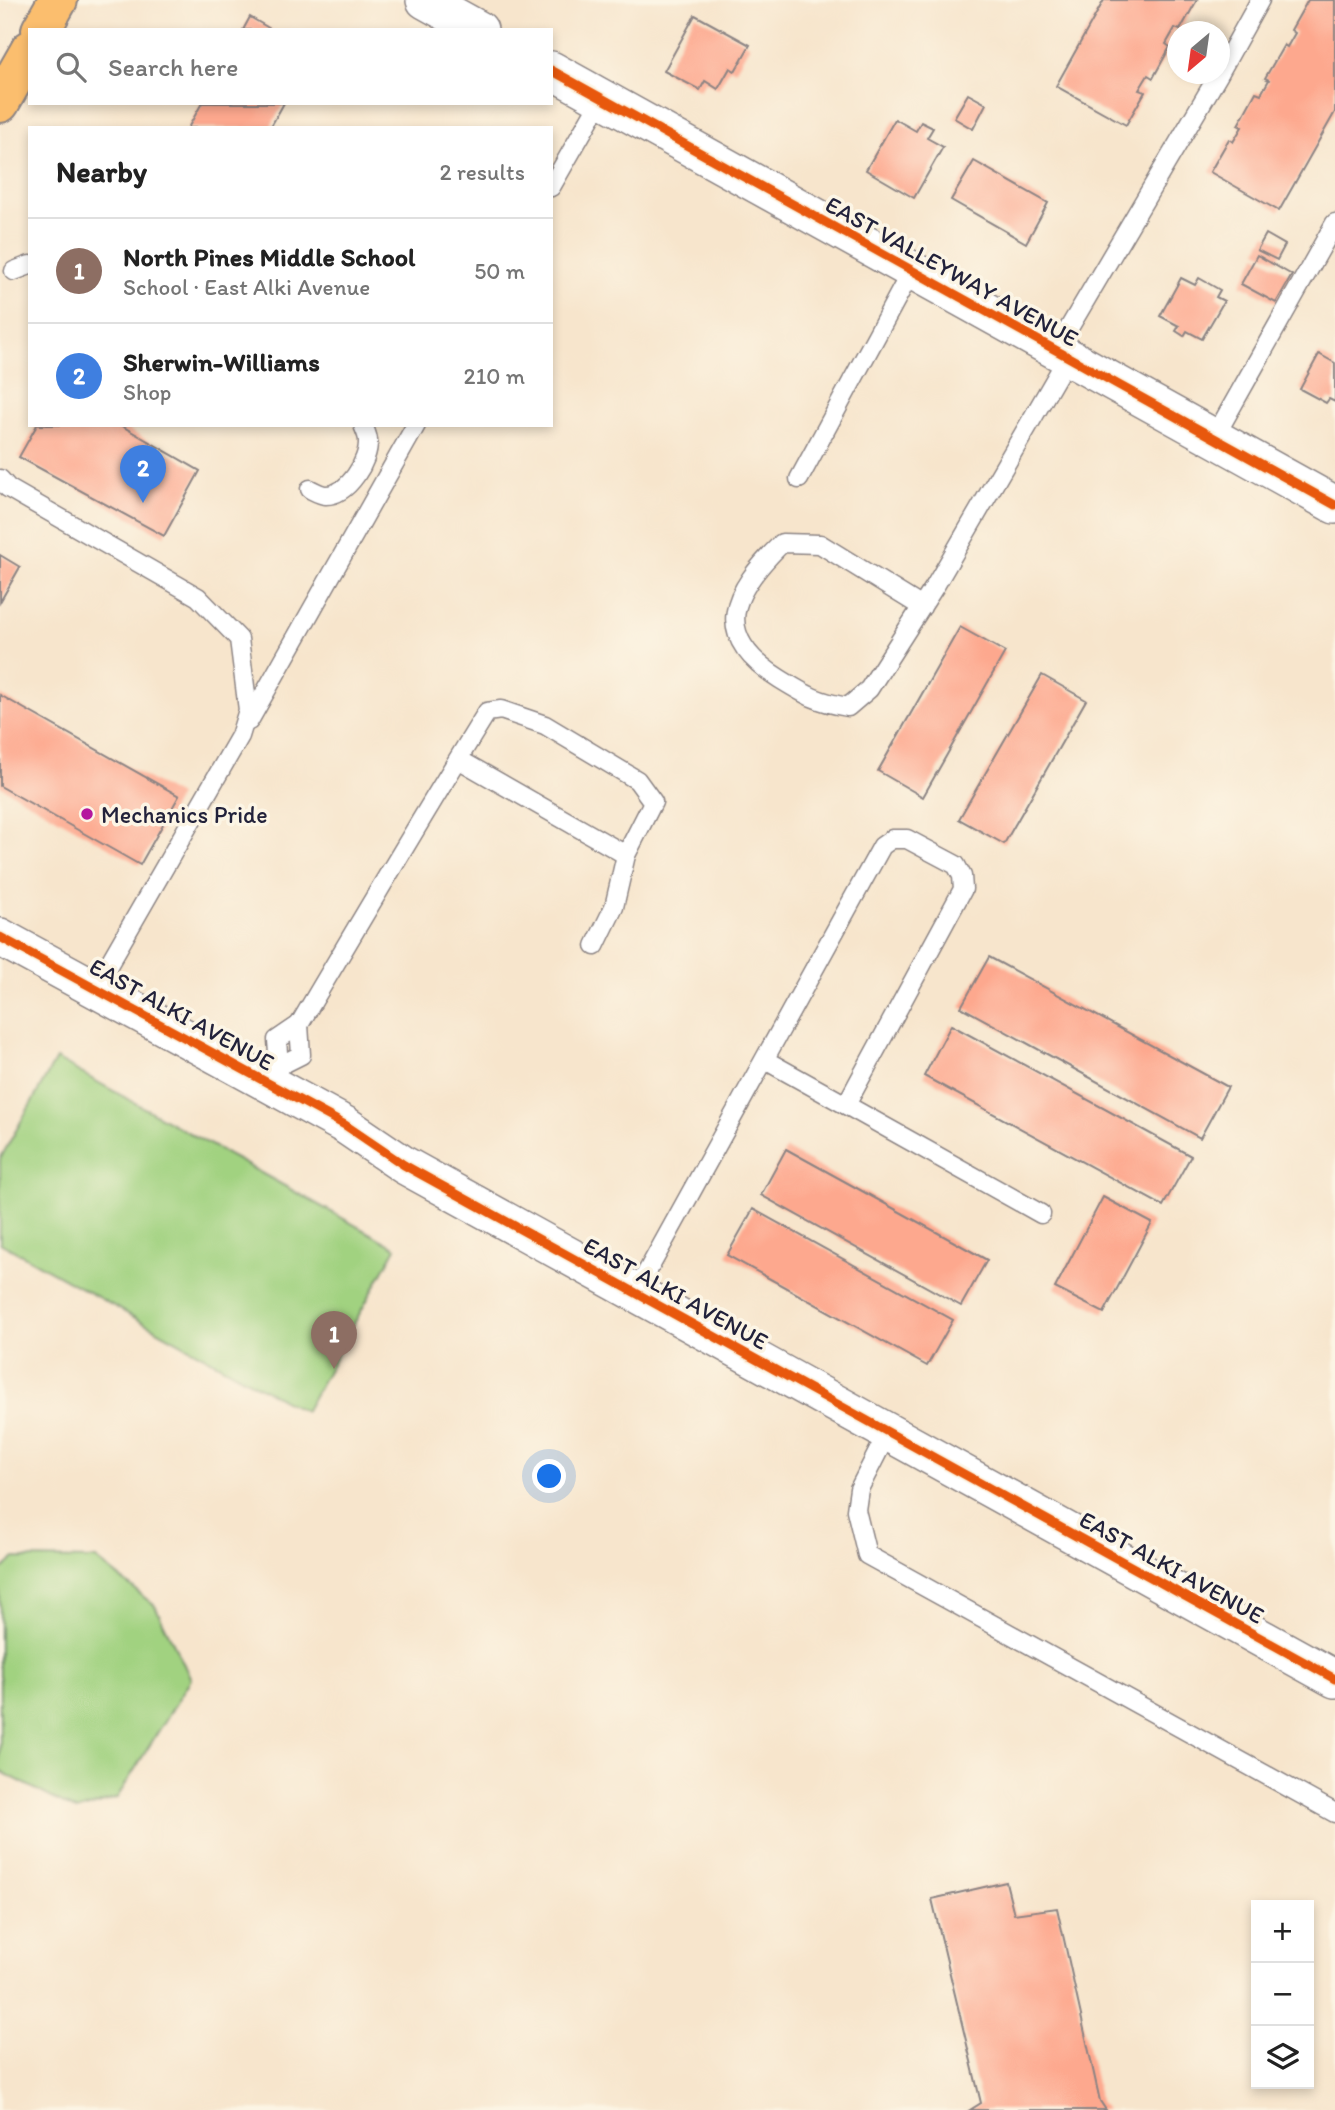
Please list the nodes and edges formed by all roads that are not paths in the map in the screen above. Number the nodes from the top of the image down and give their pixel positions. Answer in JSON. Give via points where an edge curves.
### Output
{"nodes":[{"id":1,"x":58,"y":0,"type":"edge"},
{"id":2,"x":425,"y":0,"type":"edge"},
{"id":3,"x":1260,"y":0,"type":"edge"},
{"id":4,"x":42,"y":28,"type":"edge"},
{"id":5,"x":475,"y":28,"type":"edge"},
{"id":6,"x":1230,"y":53,"type":"edge"},
{"id":7,"x":28,"y":54,"type":"edge"},
{"id":8,"x":553,"y":71,"type":"edge"},
{"id":9,"x":1213,"y":84,"type":"edge"},
{"id":10,"x":602,"y":98,"type":"junction"},
{"id":11,"x":0,"y":103,"type":"edge"},
{"id":12,"x":553,"y":184,"type":"edge"},
{"id":13,"x":1335,"y":223,"type":"edge"},
{"id":14,"x":912,"y":270,"type":"junction"},
{"id":15,"x":1062,"y":354,"type":"junction"},
{"id":16,"x":364,"y":427,"type":"edge"},
{"id":17,"x":415,"y":427,"type":"edge"},
{"id":18,"x":1214,"y":438,"type":"junction"},
{"id":19,"x":0,"y":479,"type":"edge"},
{"id":20,"x":799,"y":479,"type":"dead end"},
{"id":21,"x":310,"y":489,"type":"dead end"},
{"id":22,"x":1335,"y":505,"type":"edge"},
{"id":23,"x":922,"y":607,"type":"junction"},
{"id":24,"x":240,"y":736,"type":"junction"},
{"id":25,"x":458,"y":759,"type":"junction"},
{"id":26,"x":626,"y":855,"type":"junction"},
{"id":27,"x":0,"y":937,"type":"edge"},
{"id":28,"x":595,"y":946,"type":"dead end"},
{"id":29,"x":95,"y":988,"type":"junction"},
{"id":30,"x":765,"y":1060,"type":"junction"},
{"id":31,"x":274,"y":1074,"type":"junction"},
{"id":32,"x":846,"y":1105,"type":"junction"},
{"id":33,"x":1041,"y":1214,"type":"dead end"},
{"id":34,"x":636,"y":1293,"type":"junction"},
{"id":35,"x":888,"y":1432,"type":"junction"},
{"id":36,"x":1335,"y":1679,"type":"edge"},
{"id":37,"x":1335,"y":1813,"type":"edge"}],
"edges":[{"from":1,"to":4,"type":"main road"},
{"from":2,"to":5,"type":"street"},
{"from":3,"to":6,"type":"lane"},
{"from":7,"to":11,"type":"main road"},
{"from":8,"to":10,"type":"street","name":"EAST VALLEYWAY AVENUE"},
{"from":9,"to":15,"type":"lane"},
{"from":10,"to":12,"type":"lane"},
{"from":10,"to":14,"type":"street","name":"EAST VALLEYWAY AVENUE"},
{"from":13,"to":18,"type":"lane"},
{"from":14,"to":15,"type":"street","name":"EAST VALLEYWAY AVENUE"},
{"from":14,"to":20,"type":"lane"},
{"from":15,"to":18,"type":"street","name":"EAST VALLEYWAY AVENUE"},
{"from":15,"to":23,"type":"lane"},
{"from":16,"to":21,"type":"lane","via":[[369,439],[366,456],[355,475],[341,490],[326,495]]},
{"from":17,"to":24,"type":"lane"},
{"from":18,"to":22,"type":"street","name":"EAST VALLEYWAY AVENUE"},
{"from":19,"to":24,"type":"lane","via":[[8,488],[198,597],[239,639],[248,710]]},
{"from":23,"to":23,"type":"lane","via":[[869,689],[848,707],[817,702],[755,663],[735,637],[737,606],[756,568],[782,543],[820,544]]},
{"from":24,"to":29,"type":"lane"},
{"from":25,"to":26,"type":"lane"},
{"from":25,"to":26,"type":"lane","via":[[487,712],[502,710],[545,725],[637,780],[653,802]]},
{"from":25,"to":31,"type":"lane","via":[[299,1025],[301,1055]]},
{"from":26,"to":28,"type":"lane","via":[[614,907]]},
{"from":27,"to":29,"type":"street","name":"EAST ALKI AVENUE"},
{"from":29,"to":31,"type":"street","name":"EAST ALKI AVENUE"},
{"from":30,"to":32,"type":"lane"},
{"from":30,"to":32,"type":"lane","via":[[882,846],[892,839],[907,839],[956,865],[963,890]]},
{"from":30,"to":34,"type":"lane"},
{"from":31,"to":34,"type":"street","name":"EAST ALKI AVENUE","via":[[404,1165]]},
{"from":32,"to":33,"type":"lane"},
{"from":34,"to":35,"type":"street","name":"EAST ALKI AVENUE"},
{"from":35,"to":36,"type":"street","name":"EAST ALKI AVENUE"},
{"from":35,"to":37,"type":"lane","via":[[859,1489],[856,1510],[867,1555]]}]}
